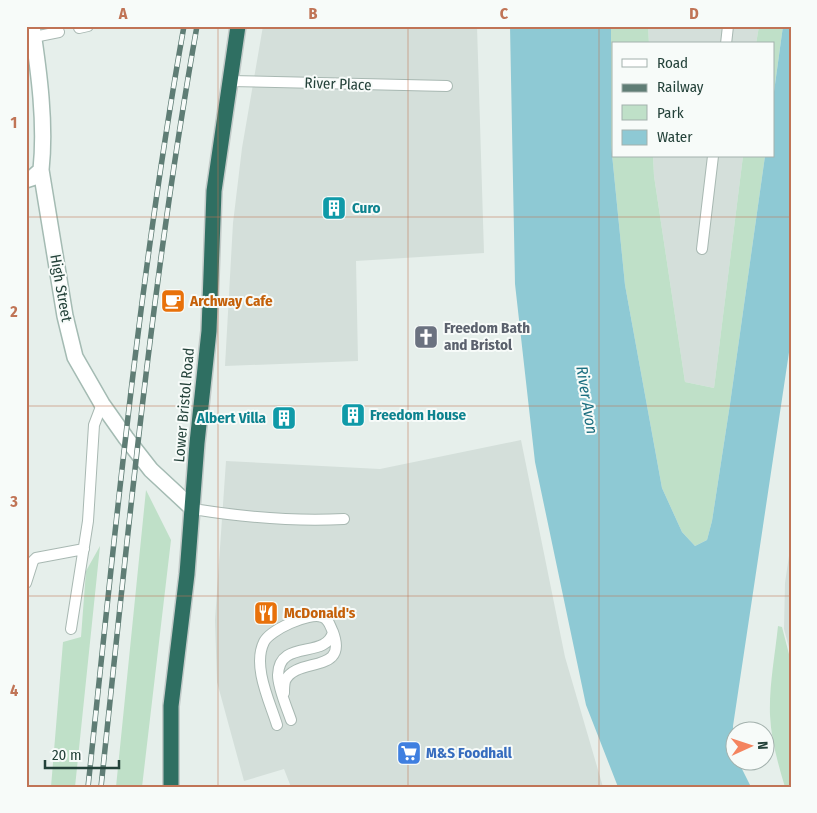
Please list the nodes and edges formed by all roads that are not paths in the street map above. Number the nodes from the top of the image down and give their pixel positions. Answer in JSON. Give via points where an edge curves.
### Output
{"nodes":[{"id":1,"x":238,"y":26,"type":"edge"},
{"id":2,"x":728,"y":26,"type":"edge"},
{"id":3,"x":33,"y":32,"type":"edge"},
{"id":4,"x":59,"y":32,"type":"dead end"},
{"id":5,"x":726,"y":42,"type":"edge"},
{"id":6,"x":230,"y":81,"type":"junction"},
{"id":7,"x":447,"y":86,"type":"dead end"},
{"id":8,"x":713,"y":158,"type":"edge"},
{"id":9,"x":41,"y":170,"type":"junction"},
{"id":10,"x":26,"y":180,"type":"edge"},
{"id":11,"x":702,"y":249,"type":"dead end"},
{"id":12,"x":102,"y":404,"type":"junction"},
{"id":13,"x":193,"y":509,"type":"junction"},
{"id":14,"x":344,"y":519,"type":"dead end"},
{"id":15,"x":84,"y":549,"type":"junction"},
{"id":16,"x":26,"y":583,"type":"edge"},
{"id":17,"x":71,"y":629,"type":"dead end"},
{"id":18,"x":332,"y":632,"type":"junction"},
{"id":19,"x":284,"y":699,"type":"junction"},
{"id":20,"x":291,"y":720,"type":"dead end"},
{"id":21,"x":277,"y":725,"type":"dead end"},
{"id":22,"x":171,"y":787,"type":"edge"}],
"edges":[{"from":1,"to":6,"type":"highway","name":"Lower Bristol Road"},
{"from":2,"to":5,"type":"lane"},
{"from":3,"to":4,"type":"lane"},
{"from":3,"to":9,"type":"street","name":"High Street","via":[[40,89]]},
{"from":6,"to":7,"type":"lane","name":"River Place"},
{"from":6,"to":13,"type":"highway","name":"Lower Bristol Road","via":[[214,191],[209,331]]},
{"from":8,"to":11,"type":"lane"},
{"from":9,"to":10,"type":"street"},
{"from":9,"to":12,"type":"street","name":"High Street","via":[[65,316],[75,357]]},
{"from":12,"to":13,"type":"street","name":"High Street","via":[[151,470]]},
{"from":12,"to":15,"type":"lane","via":[[94,425]]},
{"from":13,"to":14,"type":"lane","via":[[272,519]]},
{"from":13,"to":22,"type":"highway","name":"Lower Bristol Road","via":[[171,706]]},
{"from":15,"to":16,"type":"lane","via":[[36,558]]},
{"from":15,"to":17,"type":"lane"},
{"from":18,"to":19,"type":"lane","via":[[336,642],[333,656],[288,676],[284,683]]},
{"from":18,"to":19,"type":"lane","via":[[323,646],[290,654],[281,662],[278,676]]},
{"from":18,"to":21,"type":"lane","via":[[324,618],[312,616],[280,627],[264,643],[260,674]]},
{"from":19,"to":20,"type":"lane"}]}
